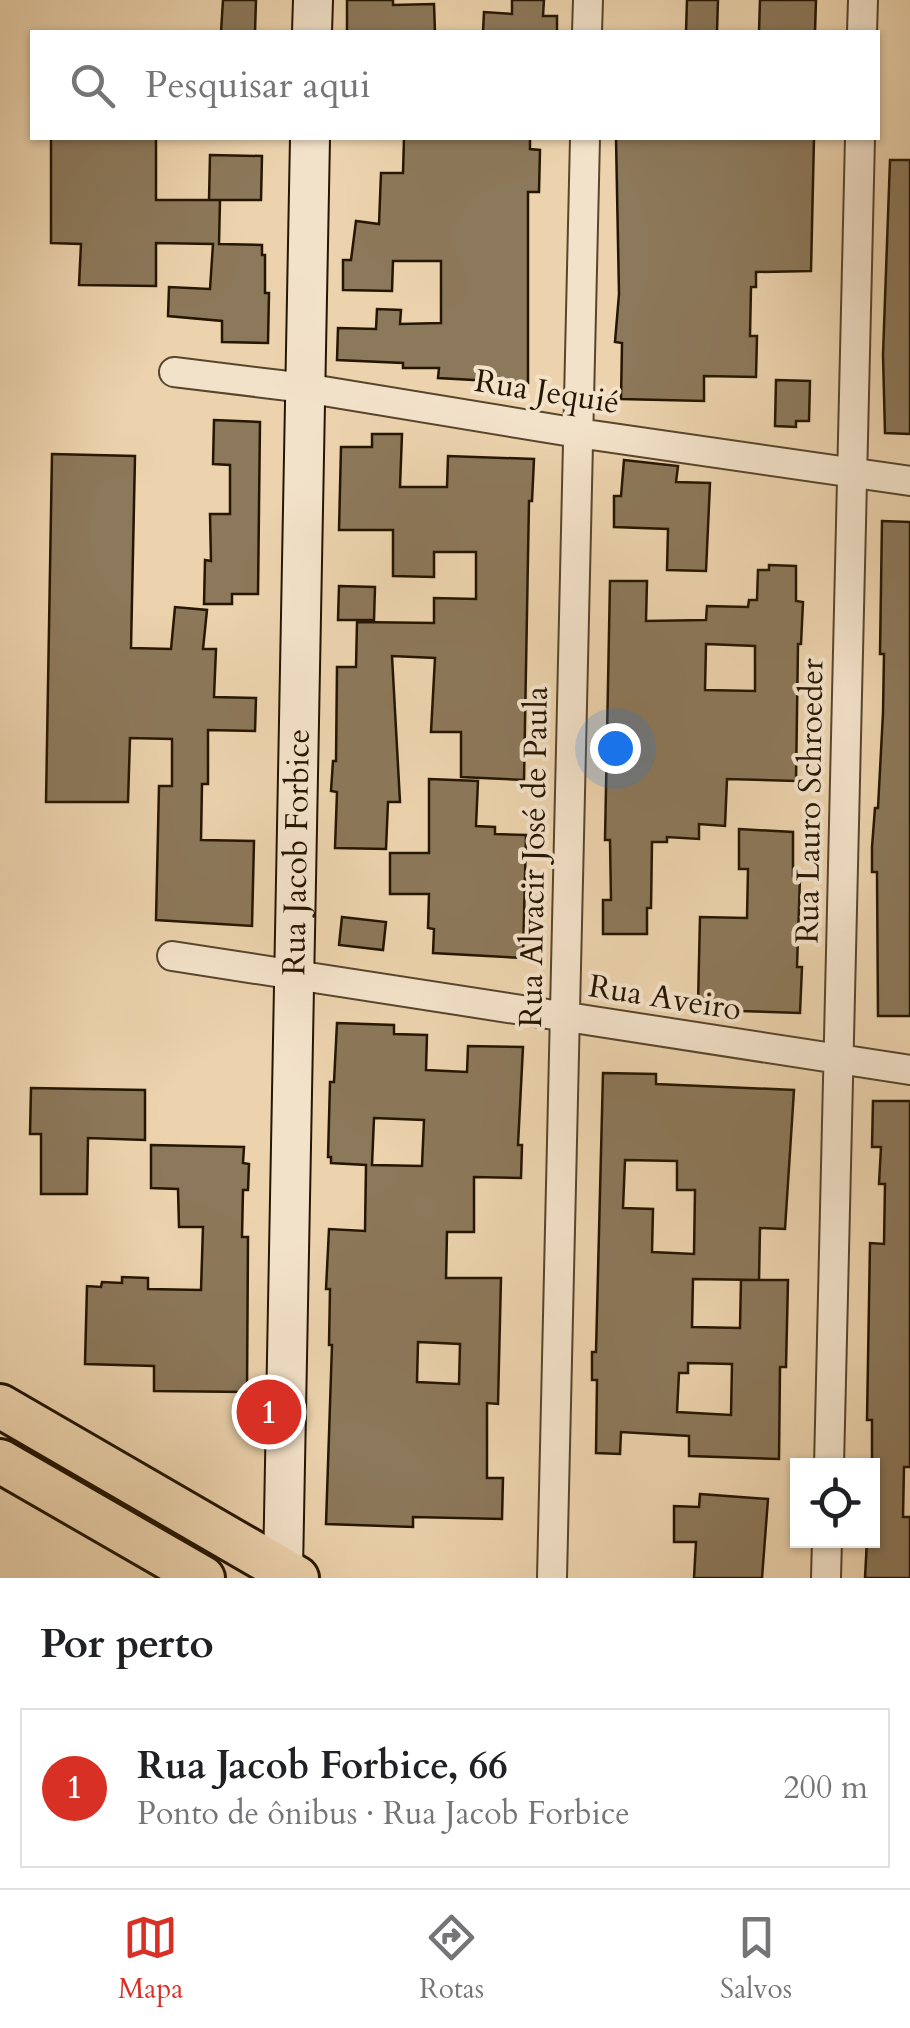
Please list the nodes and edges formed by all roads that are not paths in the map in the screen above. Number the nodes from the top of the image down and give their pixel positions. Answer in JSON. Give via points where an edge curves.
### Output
{"nodes":[{"id":1,"x":313,"y":0,"type":"edge"},
{"id":2,"x":588,"y":0,"type":"edge"},
{"id":3,"x":863,"y":0,"type":"edge"},
{"id":4,"x":312,"y":30,"type":"edge"},
{"id":5,"x":587,"y":30,"type":"edge"},
{"id":6,"x":862,"y":30,"type":"edge"},
{"id":7,"x":310,"y":140,"type":"edge"},
{"id":8,"x":585,"y":140,"type":"edge"},
{"id":9,"x":860,"y":140,"type":"edge"},
{"id":10,"x":174,"y":372,"type":"dead end"},
{"id":11,"x":305,"y":388,"type":"junction"},
{"id":12,"x":578,"y":433,"type":"junction"},
{"id":13,"x":852,"y":473,"type":"junction"},
{"id":14,"x":910,"y":481,"type":"edge"},
{"id":15,"x":172,"y":956,"type":"dead end"},
{"id":16,"x":294,"y":975,"type":"junction"},
{"id":17,"x":565,"y":1018,"type":"junction"},
{"id":18,"x":839,"y":1060,"type":"junction"},
{"id":19,"x":910,"y":1070,"type":"edge"},
{"id":20,"x":8,"y":1416,"type":"edge"},
{"id":21,"x":829,"y":1458,"type":"edge"},
{"id":22,"x":0,"y":1461,"type":"edge"},
{"id":23,"x":827,"y":1548,"type":"edge"},
{"id":24,"x":290,"y":1574,"type":"edge"},
{"id":25,"x":203,"y":1578,"type":"edge"},
{"id":26,"x":552,"y":1578,"type":"edge"},
{"id":27,"x":826,"y":1578,"type":"edge"}],
"edges":[{"from":1,"to":4,"type":"street"},
{"from":2,"to":5,"type":"street"},
{"from":3,"to":6,"type":"street"},
{"from":7,"to":11,"type":"street","name":"Rua Jacob Forbice"},
{"from":8,"to":12,"type":"street","name":"Rua Alvacir José de Paula"},
{"from":9,"to":13,"type":"street","name":"Rua Lauro Schroeder"},
{"from":10,"to":11,"type":"street","name":"Rua Jequié"},
{"from":11,"to":12,"type":"street","name":"Rua Jequié"},
{"from":11,"to":16,"type":"street","name":"Rua Jacob Forbice"},
{"from":12,"to":13,"type":"street","name":"Rua Jequié"},
{"from":12,"to":17,"type":"street","name":"Rua Alvacir José de Paula"},
{"from":13,"to":14,"type":"street","name":"Rua Jequié"},
{"from":13,"to":18,"type":"street","name":"Rua Lauro Schroeder"},
{"from":15,"to":16,"type":"street","name":"Rua Aveiro"},
{"from":16,"to":17,"type":"street","name":"Rua Aveiro"},
{"from":16,"to":24,"type":"street","name":"Rua Jacob Forbice"},
{"from":17,"to":18,"type":"street","name":"Rua Aveiro"},
{"from":17,"to":26,"type":"street","name":"Rua Alvacir José de Paula"},
{"from":18,"to":19,"type":"street","name":"Rua Aveiro"},
{"from":18,"to":21,"type":"street","name":"Rua Lauro Schroeder"},
{"from":20,"to":24,"type":"main road"},
{"from":22,"to":25,"type":"main road"},
{"from":23,"to":27,"type":"street"}]}
